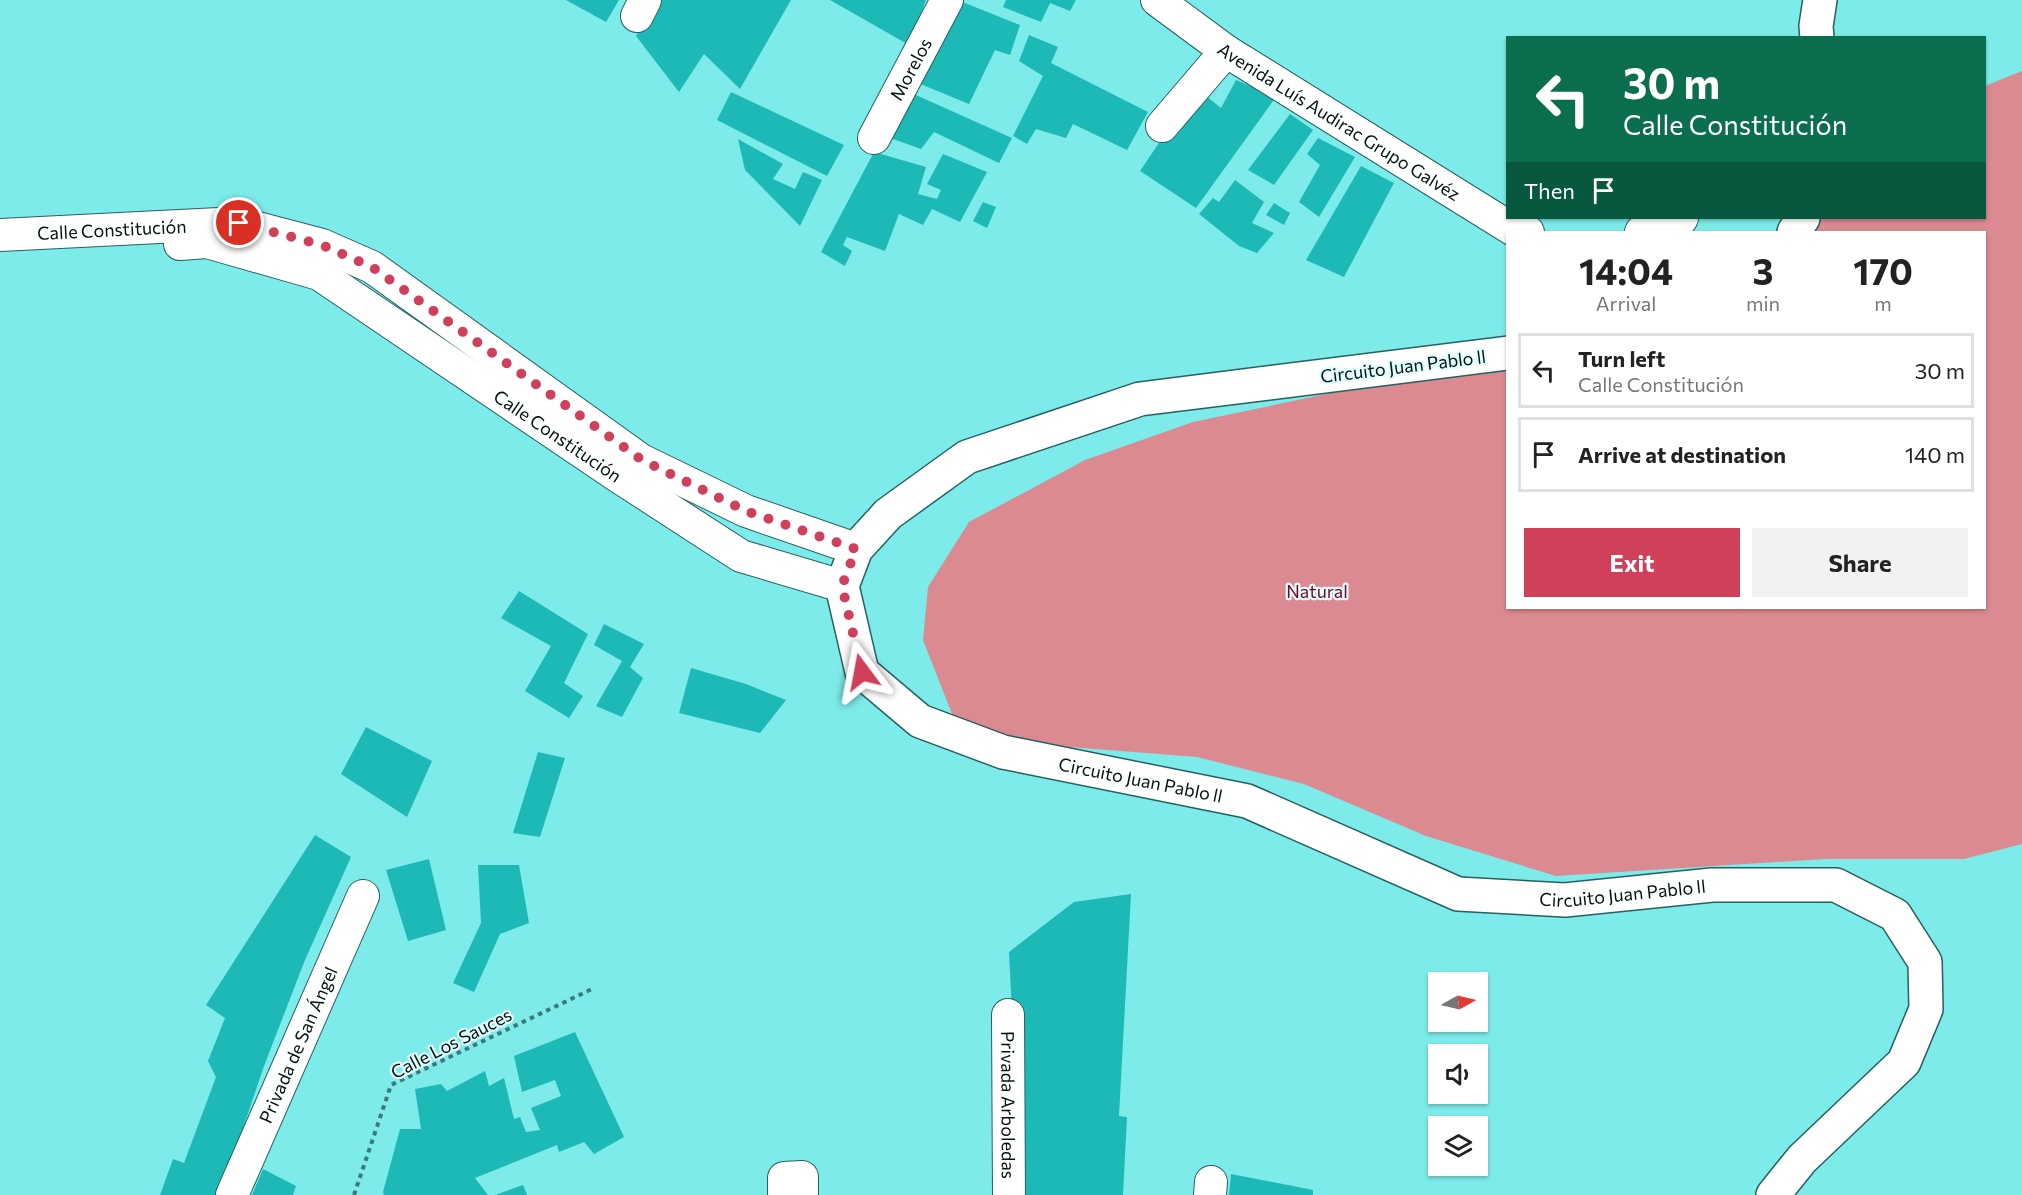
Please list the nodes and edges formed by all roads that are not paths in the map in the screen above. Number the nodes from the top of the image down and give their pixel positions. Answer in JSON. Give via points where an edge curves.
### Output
{"nodes":[{"id":1,"x":947,"y":0,"type":"edge"},
{"id":2,"x":1157,"y":0,"type":"edge"},
{"id":3,"x":1226,"y":51,"type":"junction"},
{"id":4,"x":1162,"y":126,"type":"dead end"},
{"id":5,"x":873,"y":138,"type":"dead end"},
{"id":6,"x":1681,"y":219,"type":"edge"},
{"id":7,"x":1523,"y":231,"type":"edge"},
{"id":8,"x":1646,"y":231,"type":"edge"},
{"id":9,"x":0,"y":235,"type":"edge"},
{"id":10,"x":0,"y":256,"type":"edge"},
{"id":11,"x":1506,"y":353,"type":"edge"},
{"id":12,"x":856,"y":549,"type":"junction"},
{"id":13,"x":842,"y":586,"type":"junction"},
{"id":14,"x":363,"y":896,"type":"dead end"},
{"id":15,"x":1008,"y":1015,"type":"dead end"},
{"id":16,"x":232,"y":1195,"type":"edge"},
{"id":17,"x":784,"y":1195,"type":"edge"},
{"id":18,"x":802,"y":1195,"type":"edge"},
{"id":19,"x":1009,"y":1195,"type":"edge"},
{"id":20,"x":1773,"y":1195,"type":"edge"}],
"edges":[{"from":1,"to":5,"type":"street","name":"Morelos"},
{"from":2,"to":3,"type":"street","name":"Avenida Luís Audirac Grupo Galvéz"},
{"from":3,"to":4,"type":"street"},
{"from":3,"to":7,"type":"street","name":"Avenida Luís Audirac Grupo Galvéz","via":[[1512,229]]},
{"from":6,"to":8,"type":"street","via":[[1677,225]]},
{"from":9,"to":12,"type":"street","name":"Calle Constitución","via":[[239,223],[322,245],[372,267],[642,460],[746,511]]},
{"from":10,"to":13,"type":"street","name":"Calle Constitución","via":[[207,242],[319,274],[741,556]]},
{"from":11,"to":12,"type":"main road","name":"Circuito Juan Pablo ll","via":[[1140,399],[967,457],[888,514]]},
{"from":12,"to":13,"type":"main road","name":"Circuito Juan Pablo ll"},
{"from":13,"to":20,"type":"main road","name":"Circuito Juan Pablo ll","via":[[862,672],[920,721],[1003,752],[1247,801],[1458,894],[1565,900],[1712,885],[1836,885],[1895,915],[1925,962],[1926,1009],[1904,1062],[1802,1158]]},
{"from":14,"to":16,"type":"street","name":"Privada de San Ángel"},
{"from":15,"to":19,"type":"street","name":"Privada Arboledas"},
{"from":17,"to":18,"type":"street","via":[[784,1178],[801,1178]]}]}
